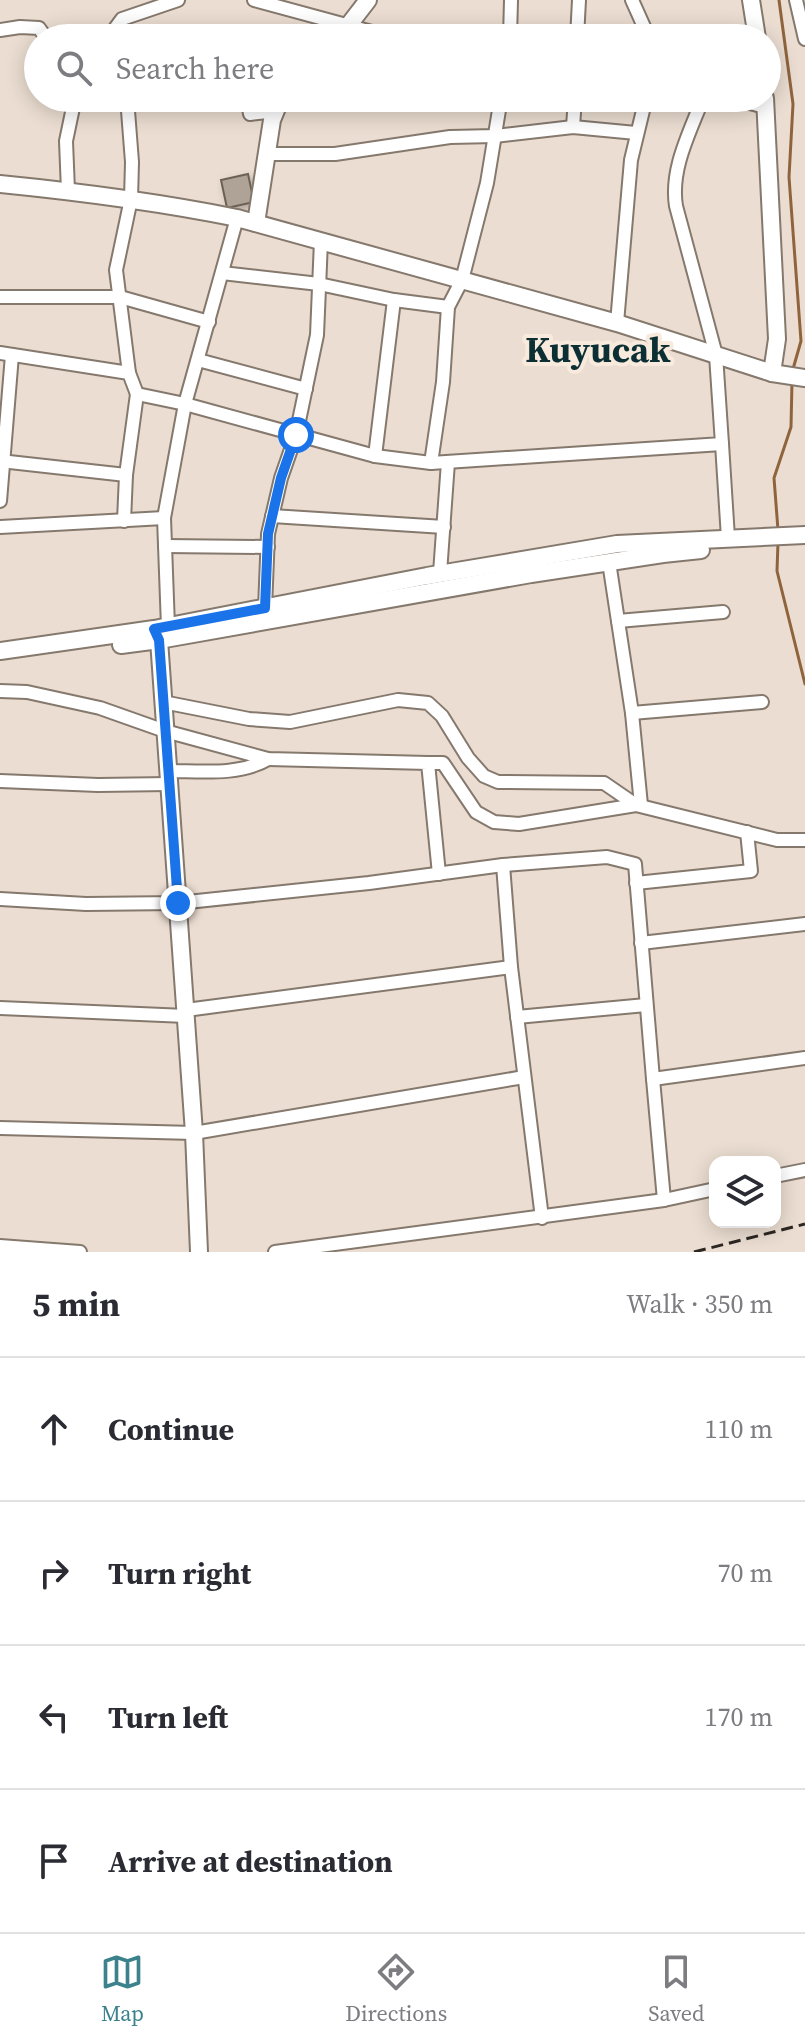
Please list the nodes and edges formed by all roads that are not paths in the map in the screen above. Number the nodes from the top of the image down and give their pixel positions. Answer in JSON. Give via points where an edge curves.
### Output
{"nodes":[{"id":1,"x":178,"y":0,"type":"edge"},
{"id":2,"x":254,"y":0,"type":"edge"},
{"id":3,"x":368,"y":0,"type":"edge"},
{"id":4,"x":511,"y":0,"type":"edge"},
{"id":5,"x":579,"y":0,"type":"edge"},
{"id":6,"x":632,"y":0,"type":"edge"},
{"id":7,"x":751,"y":0,"type":"edge"},
{"id":8,"x":796,"y":0,"type":"edge"},
{"id":9,"x":803,"y":23,"type":"edge"},
{"id":10,"x":118,"y":24,"type":"edge"},
{"id":11,"x":341,"y":24,"type":"edge"},
{"id":12,"x":350,"y":24,"type":"edge"},
{"id":13,"x":510,"y":24,"type":"edge"},
{"id":14,"x":578,"y":24,"type":"edge"},
{"id":15,"x":643,"y":24,"type":"edge"},
{"id":16,"x":755,"y":24,"type":"edge"},
{"id":17,"x":24,"y":27,"type":"edge"},
{"id":18,"x":0,"y":30,"type":"edge"},
{"id":19,"x":805,"y":39,"type":"edge"},
{"id":20,"x":72,"y":112,"type":"edge"},
{"id":21,"x":128,"y":112,"type":"edge"},
{"id":22,"x":276,"y":112,"type":"edge"},
{"id":23,"x":499,"y":112,"type":"edge"},
{"id":24,"x":574,"y":112,"type":"edge"},
{"id":25,"x":642,"y":112,"type":"edge"},
{"id":26,"x":698,"y":112,"type":"edge"},
{"id":27,"x":766,"y":112,"type":"edge"},
{"id":28,"x":573,"y":127,"type":"junction"},
{"id":29,"x":636,"y":133,"type":"junction"},
{"id":30,"x":495,"y":136,"type":"junction"},
{"id":31,"x":267,"y":154,"type":"junction"},
{"id":32,"x":0,"y":184,"type":"edge"},
{"id":33,"x":68,"y":191,"type":"junction"},
{"id":34,"x":131,"y":199,"type":"junction"},
{"id":35,"x":237,"y":218,"type":"junction"},
{"id":36,"x":256,"y":223,"type":"junction"},
{"id":37,"x":321,"y":241,"type":"junction"},
{"id":38,"x":222,"y":273,"type":"junction"},
{"id":39,"x":462,"y":280,"type":"junction"},
{"id":40,"x":319,"y":284,"type":"junction"},
{"id":41,"x":0,"y":297,"type":"edge"},
{"id":42,"x":120,"y":297,"type":"junction"},
{"id":43,"x":394,"y":300,"type":"junction"},
{"id":44,"x":448,"y":307,"type":"junction"},
{"id":45,"x":209,"y":322,"type":"junction"},
{"id":46,"x":617,"y":323,"type":"junction"},
{"id":47,"x":6,"y":354,"type":"edge"},
{"id":48,"x":716,"y":355,"type":"junction"},
{"id":49,"x":198,"y":360,"type":"junction"},
{"id":50,"x":129,"y":373,"type":"junction"},
{"id":51,"x":791,"y":377,"type":"edge"},
{"id":52,"x":306,"y":389,"type":"junction"},
{"id":53,"x":137,"y":394,"type":"junction"},
{"id":54,"x":185,"y":404,"type":"junction"},
{"id":55,"x":4,"y":406,"type":"edge"},
{"id":56,"x":296,"y":435,"type":"junction"},
{"id":57,"x":722,"y":444,"type":"junction"},
{"id":58,"x":375,"y":456,"type":"junction"},
{"id":59,"x":1,"y":461,"type":"edge"},
{"id":60,"x":448,"y":462,"type":"junction"},
{"id":61,"x":431,"y":463,"type":"junction"},
{"id":62,"x":126,"y":475,"type":"junction"},
{"id":63,"x":0,"y":501,"type":"edge"},
{"id":64,"x":272,"y":516,"type":"junction"},
{"id":65,"x":164,"y":518,"type":"junction"},
{"id":66,"x":124,"y":521,"type":"junction"},
{"id":67,"x":0,"y":527,"type":"edge"},
{"id":68,"x":444,"y":527,"type":"junction"},
{"id":69,"x":803,"y":540,"type":"edge"},
{"id":70,"x":728,"y":543,"type":"junction"},
{"id":71,"x":165,"y":546,"type":"junction"},
{"id":72,"x":268,"y":547,"type":"junction"},
{"id":73,"x":609,"y":562,"type":"junction"},
{"id":74,"x":442,"y":581,"type":"junction"},
{"id":75,"x":265,"y":608,"type":"junction"},
{"id":76,"x":723,"y":612,"type":"dead end"},
{"id":77,"x":618,"y":621,"type":"junction"},
{"id":78,"x":160,"y":632,"type":"junction"},
{"id":79,"x":0,"y":651,"type":"edge"},
{"id":80,"x":0,"y":661,"type":"edge"},
{"id":81,"x":0,"y":691,"type":"edge"},
{"id":82,"x":163,"y":702,"type":"junction"},
{"id":83,"x":762,"y":702,"type":"dead end"},
{"id":84,"x":632,"y":713,"type":"junction"},
{"id":85,"x":165,"y":731,"type":"junction"},
{"id":86,"x":268,"y":759,"type":"junction"},
{"id":87,"x":428,"y":763,"type":"junction"},
{"id":88,"x":169,"y":778,"type":"junction"},
{"id":89,"x":0,"y":781,"type":"edge"},
{"id":90,"x":639,"y":805,"type":"junction"},
{"id":91,"x":747,"y":832,"type":"junction"},
{"id":92,"x":805,"y":840,"type":"edge"},
{"id":93,"x":503,"y":865,"type":"junction"},
{"id":94,"x":439,"y":874,"type":"junction"},
{"id":95,"x":636,"y":883,"type":"junction"},
{"id":96,"x":0,"y":899,"type":"edge"},
{"id":97,"x":178,"y":903,"type":"junction"},
{"id":98,"x":805,"y":924,"type":"edge"},
{"id":99,"x":641,"y":943,"type":"junction"},
{"id":100,"x":511,"y":967,"type":"junction"},
{"id":101,"x":646,"y":1005,"type":"junction"},
{"id":102,"x":0,"y":1008,"type":"edge"},
{"id":103,"x":186,"y":1013,"type":"junction"},
{"id":104,"x":517,"y":1017,"type":"junction"},
{"id":105,"x":805,"y":1058,"type":"edge"},
{"id":106,"x":524,"y":1077,"type":"junction"},
{"id":107,"x":653,"y":1079,"type":"junction"},
{"id":108,"x":0,"y":1128,"type":"edge"},
{"id":109,"x":194,"y":1133,"type":"junction"},
{"id":110,"x":805,"y":1170,"type":"edge"},
{"id":111,"x":781,"y":1175,"type":"edge"},
{"id":112,"x":709,"y":1190,"type":"edge"},
{"id":113,"x":664,"y":1200,"type":"junction"},
{"id":114,"x":542,"y":1218,"type":"junction"},
{"id":115,"x":0,"y":1246,"type":"edge"},
{"id":116,"x":80,"y":1252,"type":"edge"},
{"id":117,"x":199,"y":1252,"type":"edge"},
{"id":118,"x":275,"y":1252,"type":"edge"}],
"edges":[{"from":1,"to":10,"type":"street"},
{"from":2,"to":11,"type":"street"},
{"from":3,"to":12,"type":"street"},
{"from":4,"to":13,"type":"street"},
{"from":5,"to":14,"type":"street"},
{"from":6,"to":15,"type":"street"},
{"from":7,"to":16,"type":"street"},
{"from":8,"to":9,"type":"street"},
{"from":9,"to":19,"type":"street"},
{"from":17,"to":18,"type":"street"},
{"from":20,"to":33,"type":"street","via":[[66,141]]},
{"from":21,"to":34,"type":"street"},
{"from":22,"to":31,"type":"street"},
{"from":23,"to":30,"type":"street"},
{"from":24,"to":28,"type":"street"},
{"from":25,"to":29,"type":"street"},
{"from":26,"to":48,"type":"street","via":[[676,170],[674,191]]},
{"from":27,"to":51,"type":"street","via":[[777,339]]},
{"from":28,"to":29,"type":"street"},
{"from":28,"to":30,"type":"street"},
{"from":29,"to":46,"type":"street"},
{"from":30,"to":31,"type":"street","via":[[450,137],[335,154]]},
{"from":30,"to":39,"type":"street"},
{"from":31,"to":36,"type":"street"},
{"from":32,"to":33,"type":"street"},
{"from":33,"to":34,"type":"street"},
{"from":34,"to":35,"type":"street"},
{"from":34,"to":42,"type":"street","via":[[116,270]]},
{"from":35,"to":36,"type":"street"},
{"from":35,"to":38,"type":"street"},
{"from":36,"to":37,"type":"street"},
{"from":37,"to":39,"type":"street"},
{"from":37,"to":40,"type":"street"},
{"from":38,"to":40,"type":"street"},
{"from":38,"to":45,"type":"street"},
{"from":39,"to":44,"type":"street"},
{"from":39,"to":46,"type":"street"},
{"from":40,"to":43,"type":"street"},
{"from":40,"to":52,"type":"street","via":[[317,335]]},
{"from":41,"to":42,"type":"street"},
{"from":42,"to":45,"type":"street"},
{"from":42,"to":50,"type":"street"},
{"from":43,"to":44,"type":"street"},
{"from":43,"to":58,"type":"street"},
{"from":44,"to":61,"type":"street"},
{"from":45,"to":49,"type":"street"},
{"from":46,"to":48,"type":"street"},
{"from":47,"to":50,"type":"street"},
{"from":47,"to":55,"type":"street"},
{"from":48,"to":51,"type":"street"},
{"from":48,"to":57,"type":"street"},
{"from":49,"to":52,"type":"street"},
{"from":49,"to":54,"type":"street"},
{"from":50,"to":53,"type":"street"},
{"from":52,"to":56,"type":"street"},
{"from":53,"to":54,"type":"street"},
{"from":53,"to":62,"type":"street"},
{"from":54,"to":56,"type":"street"},
{"from":54,"to":65,"type":"street"},
{"from":55,"to":59,"type":"street"},
{"from":56,"to":58,"type":"street"},
{"from":56,"to":64,"type":"street"},
{"from":57,"to":60,"type":"street"},
{"from":57,"to":70,"type":"street"},
{"from":58,"to":61,"type":"street"},
{"from":59,"to":62,"type":"street"},
{"from":59,"to":63,"type":"street"},
{"from":60,"to":61,"type":"street"},
{"from":60,"to":68,"type":"street"},
{"from":62,"to":66,"type":"street"},
{"from":64,"to":68,"type":"street"},
{"from":64,"to":72,"type":"street"},
{"from":65,"to":66,"type":"street"},
{"from":65,"to":71,"type":"street"},
{"from":66,"to":67,"type":"street"},
{"from":68,"to":74,"type":"street"},
{"from":69,"to":70,"type":"street"},
{"from":70,"to":73,"type":"street"},
{"from":70,"to":74,"type":"street","via":[[617,544]]},
{"from":71,"to":72,"type":"street"},
{"from":71,"to":78,"type":"street"},
{"from":72,"to":75,"type":"street"},
{"from":73,"to":74,"type":"street"},
{"from":73,"to":77,"type":"street"},
{"from":74,"to":75,"type":"street"},
{"from":74,"to":78,"type":"street"},
{"from":75,"to":78,"type":"street"},
{"from":76,"to":77,"type":"street"},
{"from":77,"to":84,"type":"street"},
{"from":78,"to":79,"type":"street"},
{"from":78,"to":80,"type":"street"},
{"from":78,"to":82,"type":"street"},
{"from":81,"to":85,"type":"street","via":[[100,708]]},
{"from":82,"to":85,"type":"street"},
{"from":82,"to":90,"type":"street","via":[[290,722],[398,700],[428,703],[484,776],[498,782],[604,783]]},
{"from":83,"to":84,"type":"street"},
{"from":84,"to":90,"type":"street"},
{"from":85,"to":86,"type":"street"},
{"from":85,"to":88,"type":"street"},
{"from":86,"to":87,"type":"street"},
{"from":86,"to":88,"type":"street","via":[[255,766]]},
{"from":87,"to":90,"type":"street","via":[[443,763],[476,812],[494,822],[519,824]]},
{"from":87,"to":94,"type":"street"},
{"from":88,"to":89,"type":"street","via":[[98,785]]},
{"from":88,"to":97,"type":"street"},
{"from":90,"to":91,"type":"street"},
{"from":91,"to":92,"type":"street"},
{"from":91,"to":95,"type":"street","via":[[751,871]]},
{"from":93,"to":94,"type":"street"},
{"from":93,"to":95,"type":"street","via":[[607,857],[635,864]]},
{"from":93,"to":100,"type":"street"},
{"from":94,"to":97,"type":"street"},
{"from":95,"to":99,"type":"street"},
{"from":96,"to":97,"type":"street"},
{"from":97,"to":103,"type":"street"},
{"from":98,"to":99,"type":"street"},
{"from":99,"to":101,"type":"street"},
{"from":100,"to":103,"type":"street"},
{"from":100,"to":104,"type":"street"},
{"from":101,"to":104,"type":"street"},
{"from":101,"to":107,"type":"street"},
{"from":102,"to":103,"type":"street"},
{"from":103,"to":109,"type":"street"},
{"from":104,"to":106,"type":"street"},
{"from":105,"to":107,"type":"street"},
{"from":106,"to":109,"type":"street"},
{"from":106,"to":114,"type":"street"},
{"from":107,"to":113,"type":"street"},
{"from":108,"to":109,"type":"street"},
{"from":109,"to":117,"type":"street"},
{"from":110,"to":111,"type":"street"},
{"from":112,"to":113,"type":"street"},
{"from":113,"to":114,"type":"street"},
{"from":114,"to":118,"type":"street"},
{"from":115,"to":116,"type":"street"}]}
